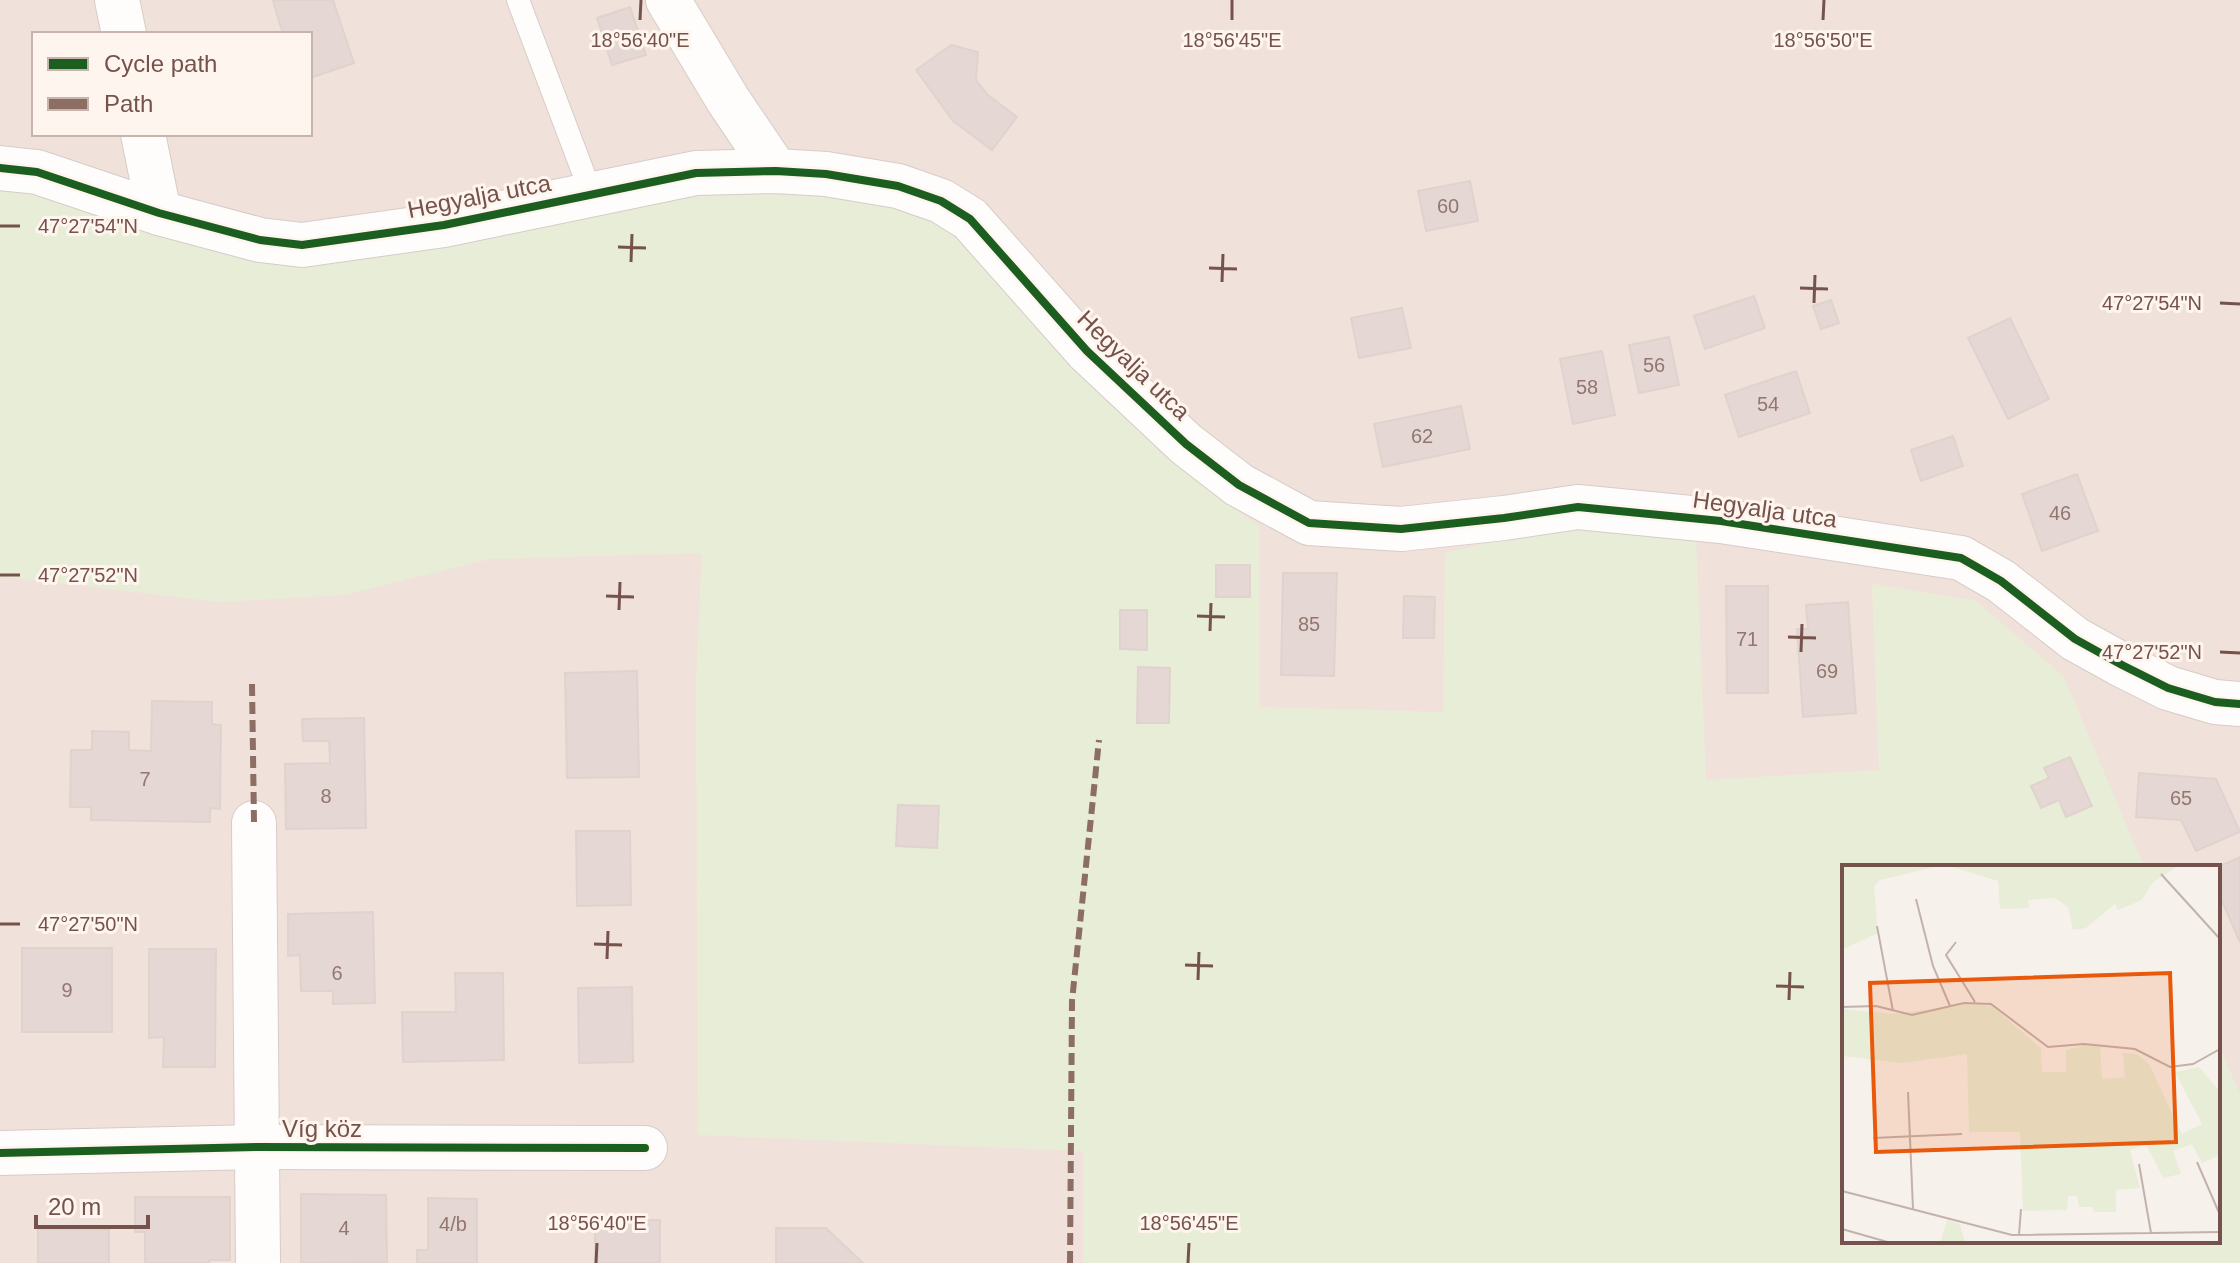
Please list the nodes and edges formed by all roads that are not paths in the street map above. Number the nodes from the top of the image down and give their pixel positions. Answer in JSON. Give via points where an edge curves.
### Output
{"nodes":[{"id":1,"x":117,"y":0,"type":"edge"},
{"id":2,"x":518,"y":0,"type":"edge"},
{"id":3,"x":668,"y":0,"type":"edge"},
{"id":4,"x":124,"y":32,"type":"edge"},
{"id":5,"x":143,"y":136,"type":"edge"},
{"id":6,"x":0,"y":168,"type":"edge"},
{"id":7,"x":776,"y":171,"type":"junction"},
{"id":8,"x":591,"y":193,"type":"junction"},
{"id":9,"x":159,"y":213,"type":"junction"},
{"id":10,"x":2240,"y":704,"type":"edge"},
{"id":11,"x":254,"y":823,"type":"dead end"},
{"id":12,"x":257,"y":1147,"type":"junction"},
{"id":13,"x":645,"y":1148,"type":"dead end"},
{"id":14,"x":0,"y":1153,"type":"edge"},
{"id":15,"x":258,"y":1263,"type":"edge"}],
"edges":[{"from":1,"to":4,"type":"street"},
{"from":2,"to":8,"type":"lane"},
{"from":3,"to":7,"type":"street"},
{"from":5,"to":9,"type":"street"},
{"from":6,"to":9,"type":"street","name":"Hegyalja utca","via":[[37,172]]},
{"from":7,"to":8,"type":"street","name":"Hegyalja utca","via":[[696,173]]},
{"from":7,"to":10,"type":"street","name":"Hegyalja utca","via":[[898,186],[941,201],[970,219],[1087,351],[1186,444],[1239,485],[1309,523],[1401,529],[1578,507],[1721,521],[1961,558],[2001,581],[2075,639],[2122,665],[2168,688]]},
{"from":8,"to":9,"type":"street","name":"Hegyalja utca","via":[[444,225],[302,245],[260,240]]},
{"from":11,"to":12,"type":"street","name":"Víg köz"},
{"from":12,"to":13,"type":"street","name":"Víg köz"},
{"from":12,"to":14,"type":"street","name":"Víg köz"},
{"from":12,"to":15,"type":"street","name":"Víg köz"}]}
